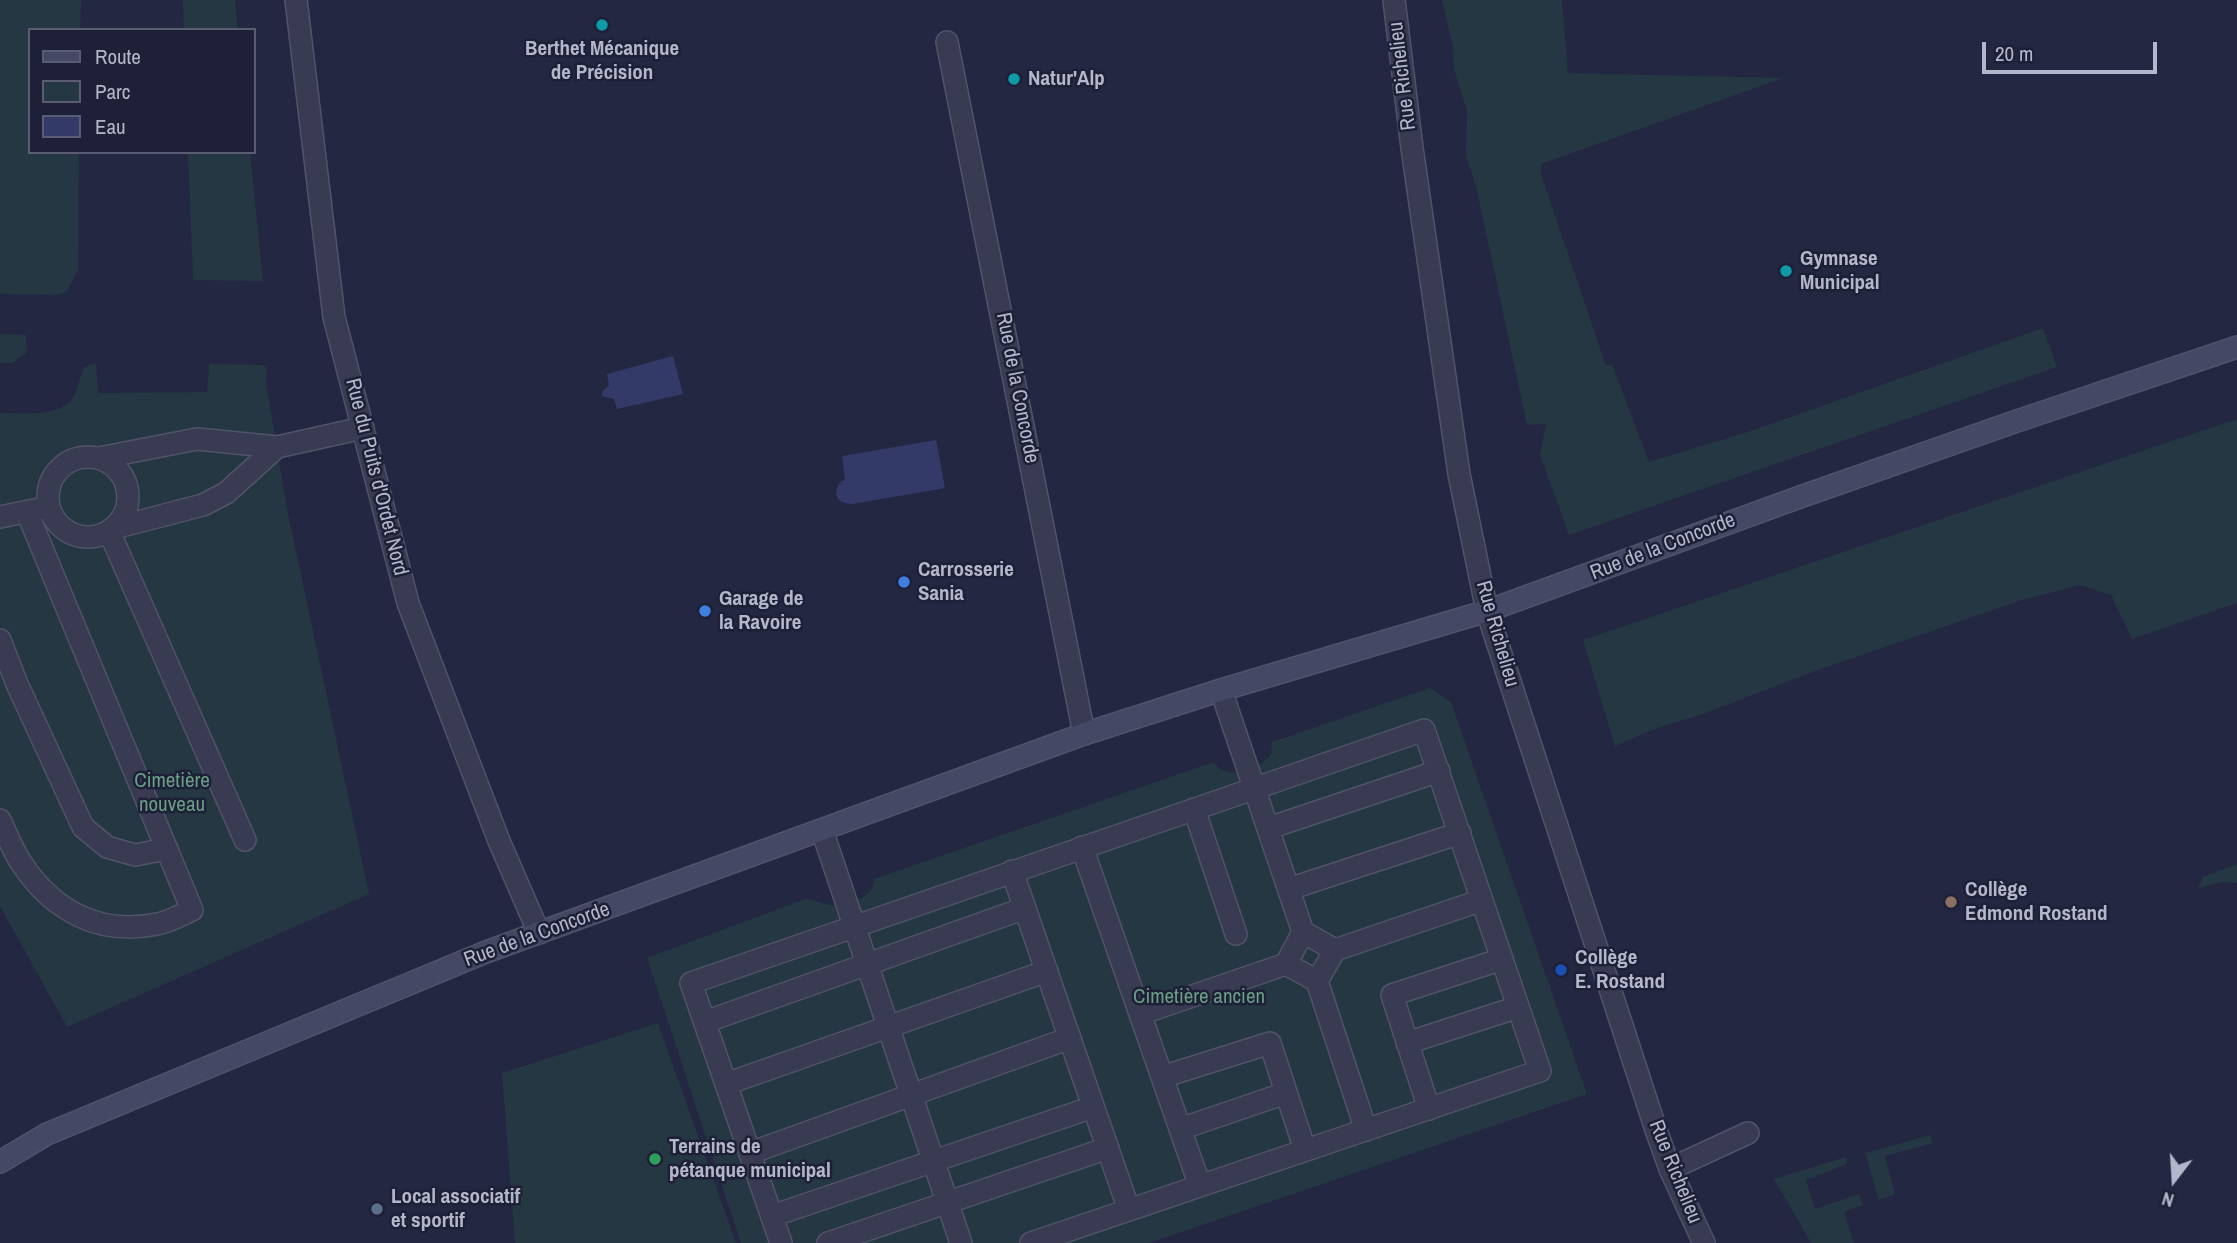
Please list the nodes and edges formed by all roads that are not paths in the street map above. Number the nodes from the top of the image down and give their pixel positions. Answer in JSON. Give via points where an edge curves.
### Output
{"nodes":[{"id":1,"x":296,"y":0,"type":"edge"},
{"id":2,"x":1394,"y":0,"type":"edge"},
{"id":3,"x":947,"y":42,"type":"dead end"},
{"id":4,"x":2237,"y":347,"type":"edge"},
{"id":5,"x":363,"y":428,"type":"junction"},
{"id":6,"x":277,"y":447,"type":"junction"},
{"id":7,"x":99,"y":458,"type":"junction"},
{"id":8,"x":49,"y":507,"type":"junction"},
{"id":9,"x":27,"y":512,"type":"junction"},
{"id":10,"x":0,"y":517,"type":"edge"},
{"id":11,"x":111,"y":529,"type":"junction"},
{"id":12,"x":1487,"y":611,"type":"junction"},
{"id":13,"x":0,"y":640,"type":"edge"},
{"id":14,"x":1221,"y":690,"type":"junction"},
{"id":15,"x":1084,"y":734,"type":"junction"},
{"id":16,"x":1439,"y":771,"type":"junction"},
{"id":17,"x":1255,"y":788,"type":"junction"},
{"id":18,"x":1194,"y":809,"type":"junction"},
{"id":19,"x":0,"y":820,"type":"edge"},
{"id":20,"x":1269,"y":828,"type":"junction"},
{"id":21,"x":822,"y":830,"type":"junction"},
{"id":22,"x":1460,"y":833,"type":"junction"},
{"id":23,"x":245,"y":840,"type":"dead end"},
{"id":24,"x":1082,"y":847,"type":"junction"},
{"id":25,"x":167,"y":849,"type":"junction"},
{"id":26,"x":1013,"y":871,"type":"junction"},
{"id":27,"x":1289,"y":890,"type":"junction"},
{"id":28,"x":1482,"y":900,"type":"junction"},
{"id":29,"x":1025,"y":908,"type":"junction"},
{"id":30,"x":853,"y":926,"type":"junction"},
{"id":31,"x":1303,"y":932,"type":"junction"},
{"id":32,"x":539,"y":933,"type":"junction"},
{"id":33,"x":1236,"y":934,"type":"dead end"},
{"id":34,"x":1335,"y":950,"type":"junction"},
{"id":35,"x":1502,"y":958,"type":"junction"},
{"id":36,"x":1286,"y":964,"type":"junction"},
{"id":37,"x":867,"y":965,"type":"junction"},
{"id":38,"x":1047,"y":971,"type":"junction"},
{"id":39,"x":1317,"y":981,"type":"junction"},
{"id":40,"x":1518,"y":1007,"type":"junction"},
{"id":41,"x":1140,"y":1014,"type":"junction"},
{"id":42,"x":705,"y":1022,"type":"junction"},
{"id":43,"x":887,"y":1026,"type":"junction"},
{"id":44,"x":1070,"y":1038,"type":"junction"},
{"id":45,"x":1407,"y":1043,"type":"junction"},
{"id":46,"x":1162,"y":1077,"type":"junction"},
{"id":47,"x":726,"y":1084,"type":"junction"},
{"id":48,"x":1286,"y":1093,"type":"junction"},
{"id":49,"x":911,"y":1096,"type":"junction"},
{"id":50,"x":1093,"y":1107,"type":"junction"},
{"id":51,"x":1429,"y":1109,"type":"junction"},
{"id":52,"x":1180,"y":1129,"type":"junction"},
{"id":53,"x":1366,"y":1130,"type":"junction"},
{"id":54,"x":1748,"y":1133,"type":"dead end"},
{"id":55,"x":1108,"y":1147,"type":"junction"},
{"id":56,"x":1305,"y":1150,"type":"junction"},
{"id":57,"x":750,"y":1153,"type":"junction"},
{"id":58,"x":934,"y":1161,"type":"junction"},
{"id":59,"x":0,"y":1162,"type":"edge"},
{"id":60,"x":1670,"y":1169,"type":"junction"},
{"id":61,"x":1200,"y":1186,"type":"junction"},
{"id":62,"x":948,"y":1202,"type":"junction"},
{"id":63,"x":1129,"y":1210,"type":"junction"},
{"id":64,"x":772,"y":1216,"type":"junction"},
{"id":65,"x":781,"y":1243,"type":"edge"},
{"id":66,"x":828,"y":1243,"type":"edge"},
{"id":67,"x":961,"y":1243,"type":"edge"},
{"id":68,"x":1031,"y":1243,"type":"edge"},
{"id":69,"x":1704,"y":1243,"type":"edge"}],
"edges":[{"from":1,"to":5,"type":"street","name":"Rue du Puits d'Ordet Nord","via":[[334,317]]},
{"from":2,"to":12,"type":"street","name":"Rue Richelieu","via":[[1459,474]]},
{"from":3,"to":15,"type":"street","name":"Rue de la Concorde"},
{"from":4,"to":12,"type":"street","name":"Rue de la Concorde"},
{"from":5,"to":6,"type":"street"},
{"from":5,"to":32,"type":"street","name":"Rue du Puits d'Ordet Nord","via":[[408,603]]},
{"from":6,"to":7,"type":"street","via":[[197,439]]},
{"from":6,"to":11,"type":"street","via":[[226,494],[204,505]]},
{"from":7,"to":8,"type":"street","via":[[86,456],[63,464],[50,483]]},
{"from":7,"to":11,"type":"street","via":[[120,471],[126,482],[127,507]]},
{"from":8,"to":9,"type":"street"},
{"from":8,"to":11,"type":"street","via":[[57,524],[73,535],[92,538]]},
{"from":9,"to":10,"type":"street"},
{"from":9,"to":25,"type":"street"},
{"from":11,"to":23,"type":"street"},
{"from":12,"to":14,"type":"street","name":"Rue de la Concorde"},
{"from":12,"to":60,"type":"street","name":"Rue Richelieu"},
{"from":13,"to":25,"type":"street","via":[[83,827],[107,847],[135,855]]},
{"from":14,"to":15,"type":"street","name":"Rue de la Concorde"},
{"from":14,"to":17,"type":"street"},
{"from":15,"to":21,"type":"street","name":"Rue de la Concorde"},
{"from":16,"to":17,"type":"street","via":[[1424,730]]},
{"from":16,"to":20,"type":"street"},
{"from":16,"to":22,"type":"street"},
{"from":17,"to":18,"type":"street"},
{"from":17,"to":20,"type":"street"},
{"from":18,"to":24,"type":"street"},
{"from":18,"to":33,"type":"street"},
{"from":19,"to":25,"type":"street","via":[[20,863],[46,895],[73,914],[104,924],[158,924],[192,910]]},
{"from":20,"to":27,"type":"street"},
{"from":21,"to":30,"type":"street"},
{"from":21,"to":32,"type":"street","name":"Rue de la Concorde"},
{"from":22,"to":27,"type":"street"},
{"from":22,"to":28,"type":"street"},
{"from":24,"to":26,"type":"street"},
{"from":24,"to":41,"type":"street"},
{"from":26,"to":29,"type":"street"},
{"from":26,"to":30,"type":"street"},
{"from":27,"to":31,"type":"street"},
{"from":28,"to":34,"type":"street"},
{"from":28,"to":35,"type":"street"},
{"from":29,"to":37,"type":"street"},
{"from":29,"to":38,"type":"street"},
{"from":30,"to":37,"type":"street"},
{"from":30,"to":42,"type":"street","via":[[691,983]]},
{"from":31,"to":34,"type":"street"},
{"from":31,"to":36,"type":"street"},
{"from":32,"to":59,"type":"street","name":"Rue de la Concorde","via":[[47,1134]]},
{"from":34,"to":39,"type":"street"},
{"from":35,"to":40,"type":"street"},
{"from":35,"to":45,"type":"street","via":[[1392,995]]},
{"from":36,"to":39,"type":"street"},
{"from":36,"to":41,"type":"street"},
{"from":37,"to":42,"type":"street"},
{"from":37,"to":43,"type":"street"},
{"from":38,"to":43,"type":"street"},
{"from":38,"to":44,"type":"street"},
{"from":39,"to":53,"type":"street"},
{"from":40,"to":45,"type":"street"},
{"from":40,"to":51,"type":"street","via":[[1540,1071]]},
{"from":41,"to":46,"type":"street"},
{"from":42,"to":47,"type":"street"},
{"from":43,"to":47,"type":"street"},
{"from":43,"to":49,"type":"street"},
{"from":44,"to":49,"type":"street"},
{"from":44,"to":50,"type":"street"},
{"from":45,"to":51,"type":"street"},
{"from":46,"to":48,"type":"street","via":[[1270,1043]]},
{"from":46,"to":52,"type":"street"},
{"from":47,"to":57,"type":"street"},
{"from":48,"to":52,"type":"street"},
{"from":48,"to":56,"type":"street"},
{"from":49,"to":57,"type":"street"},
{"from":49,"to":58,"type":"street"},
{"from":50,"to":55,"type":"street"},
{"from":50,"to":58,"type":"street"},
{"from":51,"to":53,"type":"street"},
{"from":52,"to":61,"type":"street"},
{"from":53,"to":56,"type":"street"},
{"from":54,"to":60,"type":"street"},
{"from":55,"to":62,"type":"street"},
{"from":55,"to":63,"type":"street"},
{"from":56,"to":61,"type":"street"},
{"from":57,"to":64,"type":"street"},
{"from":58,"to":62,"type":"street"},
{"from":58,"to":64,"type":"street"},
{"from":60,"to":69,"type":"street","name":"Rue Richelieu"},
{"from":61,"to":63,"type":"street"},
{"from":62,"to":66,"type":"street"},
{"from":62,"to":67,"type":"street"},
{"from":63,"to":68,"type":"street"},
{"from":64,"to":65,"type":"street"}]}
